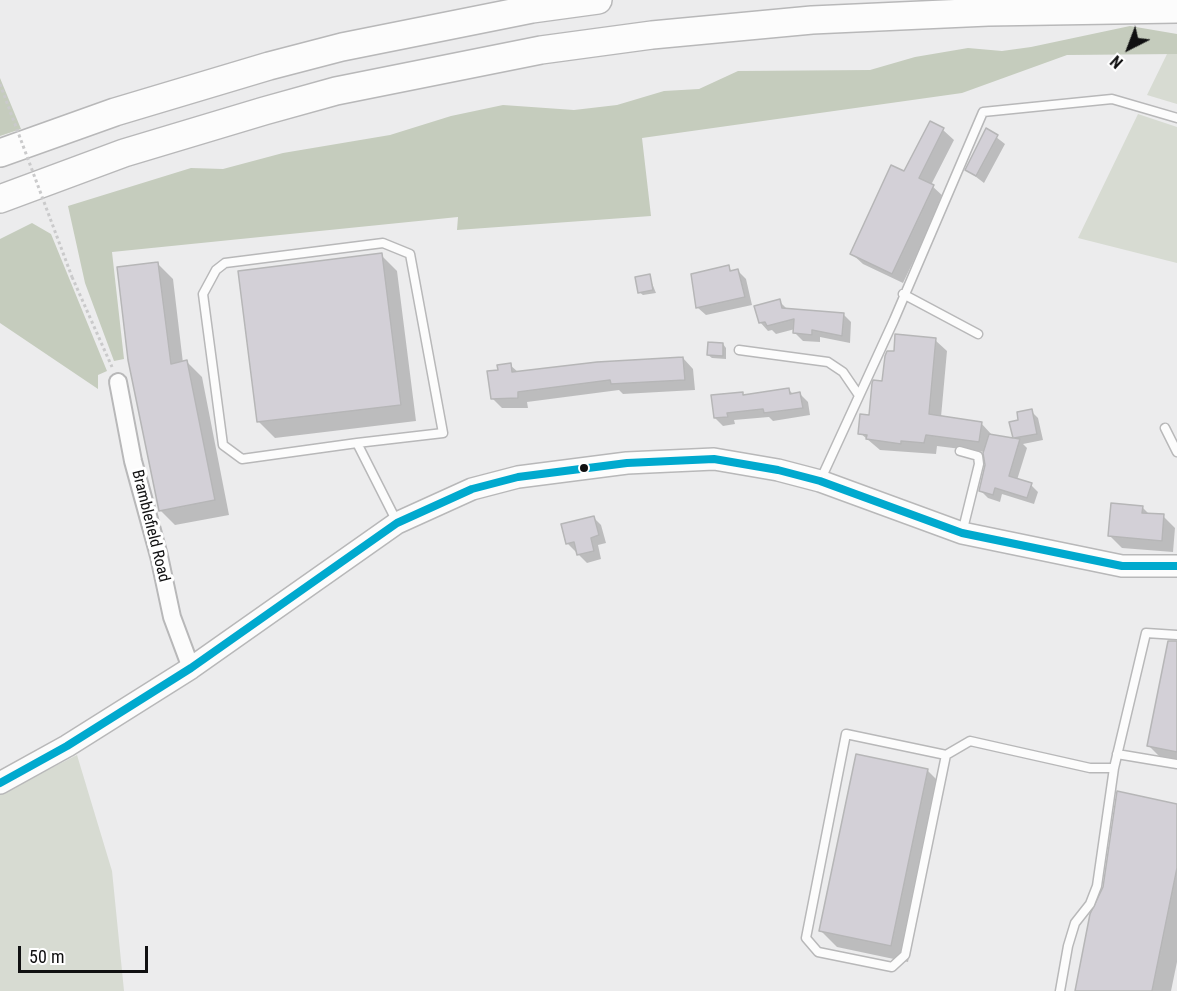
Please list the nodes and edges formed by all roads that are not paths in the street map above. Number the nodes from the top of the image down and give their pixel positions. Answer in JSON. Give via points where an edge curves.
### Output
{"nodes":[{"id":1,"x":598,"y":0,"type":"edge"},
{"id":2,"x":1177,"y":9,"type":"edge"},
{"id":3,"x":1177,"y":118,"type":"edge"},
{"id":4,"x":0,"y":153,"type":"edge"},
{"id":5,"x":0,"y":199,"type":"edge"},
{"id":6,"x":903,"y":294,"type":"junction"},
{"id":7,"x":978,"y":334,"type":"dead end"},
{"id":8,"x":739,"y":350,"type":"dead end"},
{"id":9,"x":118,"y":382,"type":"road end"},
{"id":10,"x":858,"y":394,"type":"junction"},
{"id":11,"x":1165,"y":428,"type":"dead end"},
{"id":12,"x":357,"y":443,"type":"junction"},
{"id":13,"x":960,"y":451,"type":"dead end"},
{"id":14,"x":1177,"y":452,"type":"edge"},
{"id":15,"x":820,"y":481,"type":"junction"},
{"id":16,"x":397,"y":523,"type":"junction"},
{"id":17,"x":962,"y":533,"type":"junction"},
{"id":18,"x":1177,"y":566,"type":"edge"},
{"id":19,"x":1177,"y":635,"type":"edge"},
{"id":20,"x":191,"y":668,"type":"junction"},
{"id":21,"x":1117,"y":754,"type":"junction"},
{"id":22,"x":946,"y":755,"type":"junction"},
{"id":23,"x":1177,"y":764,"type":"edge"},
{"id":24,"x":1114,"y":768,"type":"junction"},
{"id":25,"x":0,"y":783,"type":"edge"},
{"id":26,"x":1060,"y":991,"type":"edge"}],
"edges":[{"from":1,"to":4,"type":"highway","via":[[532,9],[311,55],[115,112]]},
{"from":2,"to":5,"type":"highway","via":[[812,20],[542,50],[336,91],[274,108],[124,153]]},
{"from":3,"to":6,"type":"lane","via":[[1112,99],[983,112]]},
{"from":6,"to":7,"type":"lane"},
{"from":6,"to":10,"type":"lane"},
{"from":8,"to":10,"type":"lane","via":[[828,362],[843,372]]},
{"from":9,"to":20,"type":"street","name":"Bramblefield Road","via":[[171,617]]},
{"from":10,"to":15,"type":"lane"},
{"from":11,"to":14,"type":"lane"},
{"from":12,"to":12,"type":"lane","via":[[242,459],[223,445],[203,294],[216,270],[225,263],[383,243],[410,254],[444,433]]},
{"from":12,"to":16,"type":"lane"},
{"from":13,"to":17,"type":"lane","via":[[978,456],[980,464]]},
{"from":15,"to":16,"type":"street","via":[[714,459],[592,466],[518,477],[472,489]]},
{"from":15,"to":17,"type":"street"},
{"from":16,"to":20,"type":"street"},
{"from":17,"to":18,"type":"street","via":[[1122,566]]},
{"from":19,"to":21,"type":"lane","via":[[1146,633]]},
{"from":20,"to":25,"type":"street"},
{"from":21,"to":23,"type":"lane"},
{"from":21,"to":24,"type":"lane"},
{"from":22,"to":22,"type":"lane","via":[[846,734],[806,938],[818,951],[892,967],[905,955]]},
{"from":22,"to":24,"type":"lane","via":[[969,741],[1090,768]]},
{"from":24,"to":26,"type":"lane","via":[[1097,885],[1090,904],[1075,923]]}]}
